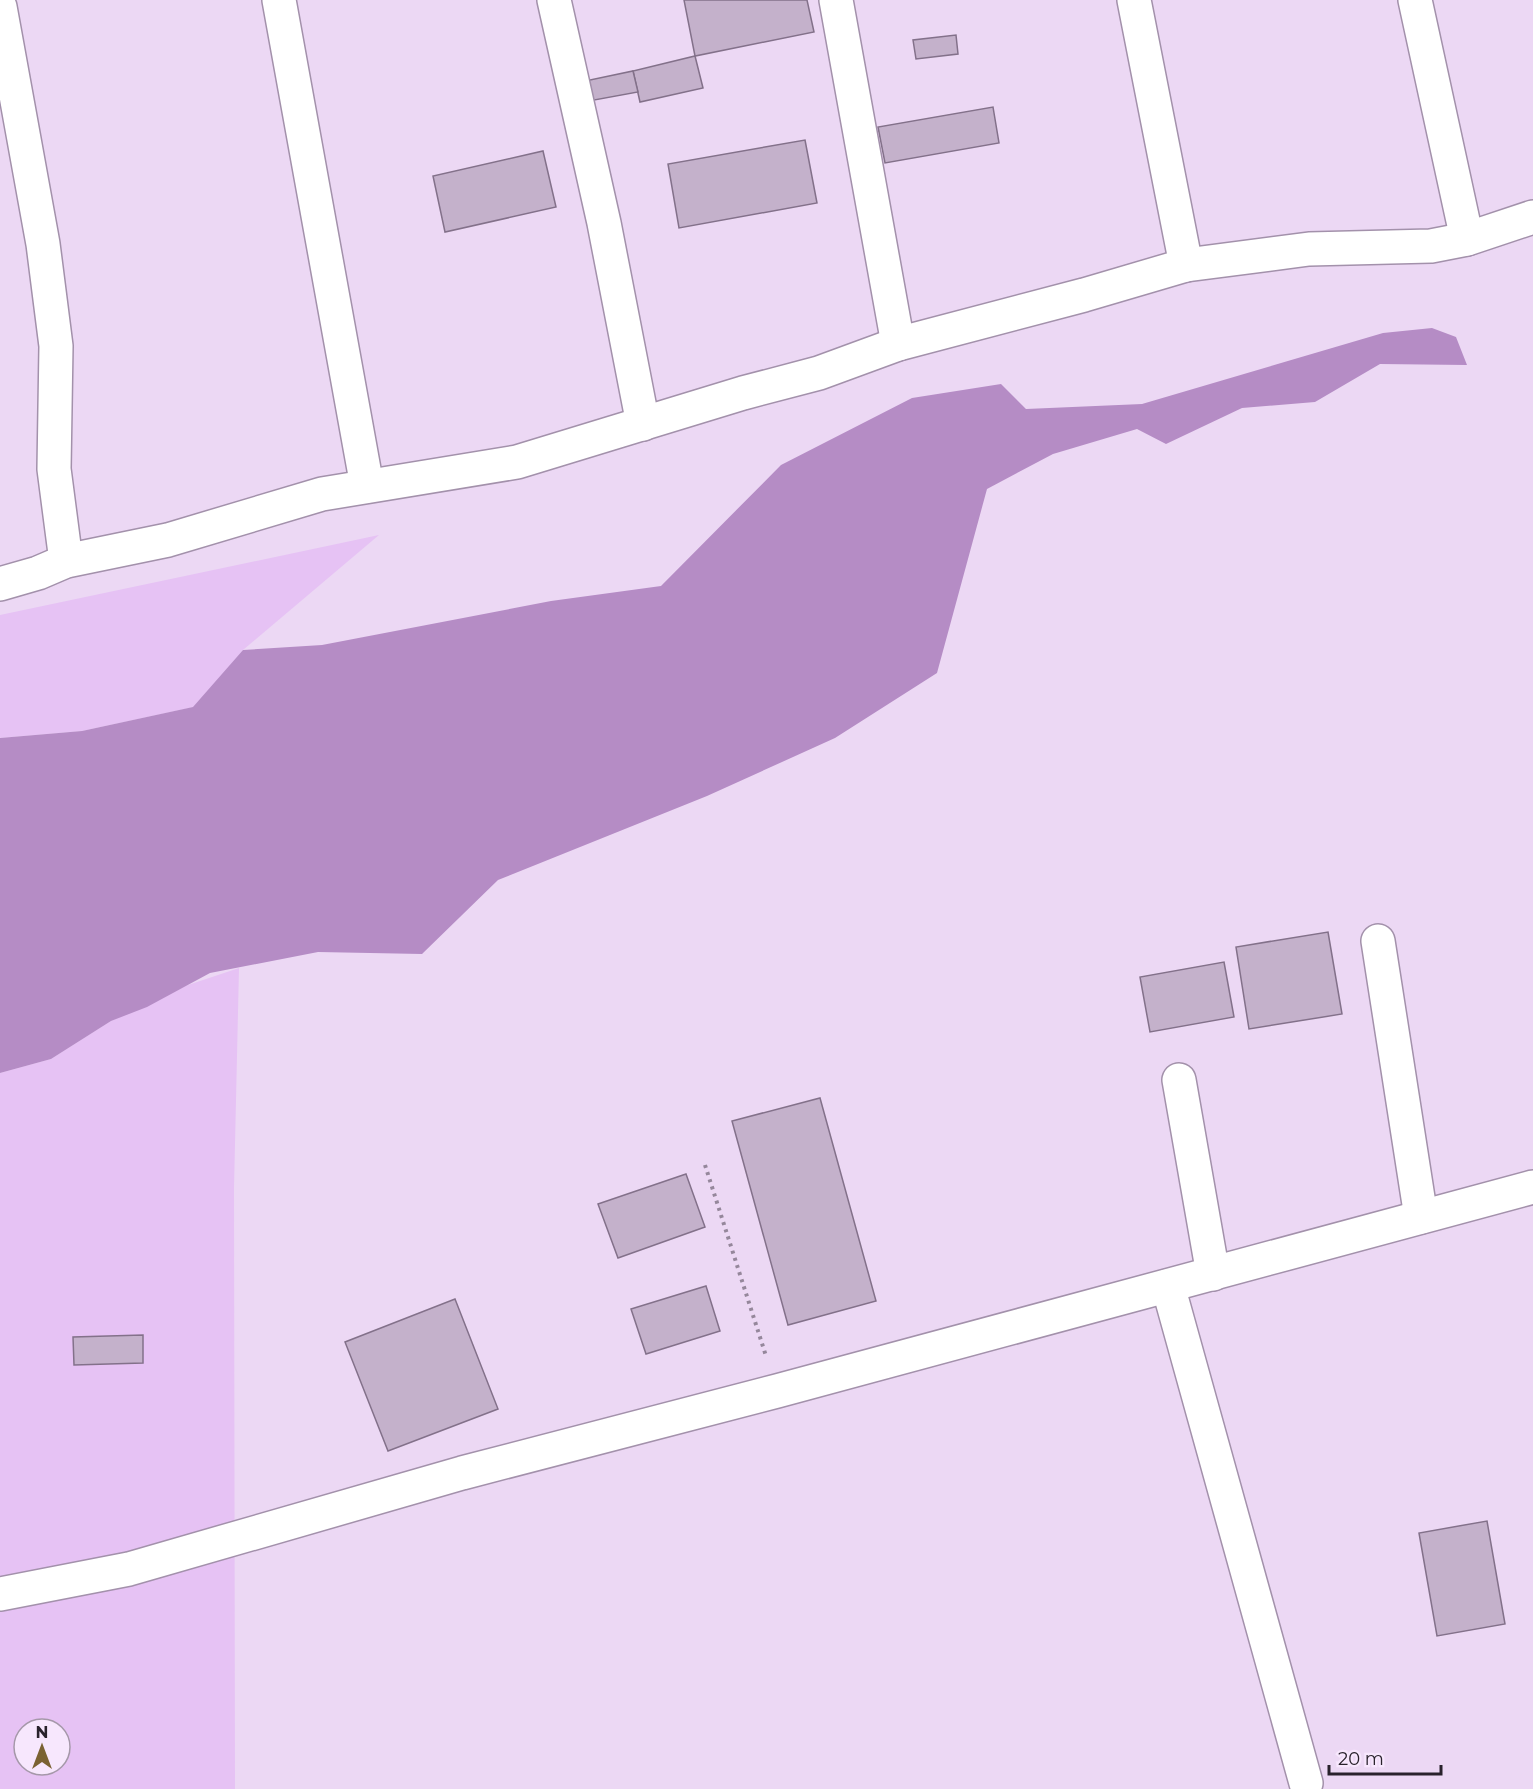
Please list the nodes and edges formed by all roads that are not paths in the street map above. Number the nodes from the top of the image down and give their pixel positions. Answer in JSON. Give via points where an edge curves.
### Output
{"nodes":[{"id":1,"x":279,"y":0,"type":"edge"},
{"id":2,"x":554,"y":0,"type":"edge"},
{"id":3,"x":836,"y":0,"type":"edge"},
{"id":4,"x":1134,"y":0,"type":"edge"},
{"id":5,"x":1415,"y":0,"type":"edge"},
{"id":6,"x":0,"y":7,"type":"edge"},
{"id":7,"x":1533,"y":216,"type":"edge"},
{"id":8,"x":1467,"y":239,"type":"junction"},
{"id":9,"x":1186,"y":266,"type":"junction"},
{"id":10,"x":898,"y":344,"type":"junction"},
{"id":11,"x":643,"y":424,"type":"junction"},
{"id":12,"x":367,"y":486,"type":"junction"},
{"id":13,"x":66,"y":561,"type":"junction"},
{"id":14,"x":0,"y":584,"type":"edge"},
{"id":15,"x":1378,"y":941,"type":"dead end"},
{"id":16,"x":1179,"y":1080,"type":"dead end"},
{"id":17,"x":1533,"y":1187,"type":"edge"},
{"id":18,"x":1421,"y":1217,"type":"junction"},
{"id":19,"x":1214,"y":1274,"type":"junction"},
{"id":20,"x":1168,"y":1286,"type":"junction"},
{"id":21,"x":0,"y":1594,"type":"edge"},
{"id":22,"x":1306,"y":1783,"type":"dead end"}],
"edges":[{"from":1,"to":12,"type":"street"},
{"from":2,"to":11,"type":"street","via":[[604,223]]},
{"from":3,"to":10,"type":"street"},
{"from":4,"to":9,"type":"street"},
{"from":5,"to":8,"type":"street"},
{"from":6,"to":13,"type":"street","via":[[52,312],[56,346],[54,469]]},
{"from":7,"to":8,"type":"street"},
{"from":8,"to":9,"type":"street","via":[[1431,246],[1309,249]]},
{"from":9,"to":10,"type":"street"},
{"from":10,"to":11,"type":"street","via":[[819,373]]},
{"from":11,"to":12,"type":"street","via":[[518,462]]},
{"from":12,"to":13,"type":"street","via":[[322,494],[168,540]]},
{"from":13,"to":14,"type":"street"},
{"from":15,"to":18,"type":"street"},
{"from":16,"to":19,"type":"street"},
{"from":17,"to":18,"type":"street"},
{"from":18,"to":19,"type":"street"},
{"from":19,"to":20,"type":"street"},
{"from":20,"to":21,"type":"street","via":[[462,1473],[129,1569]]},
{"from":20,"to":22,"type":"street"}]}
